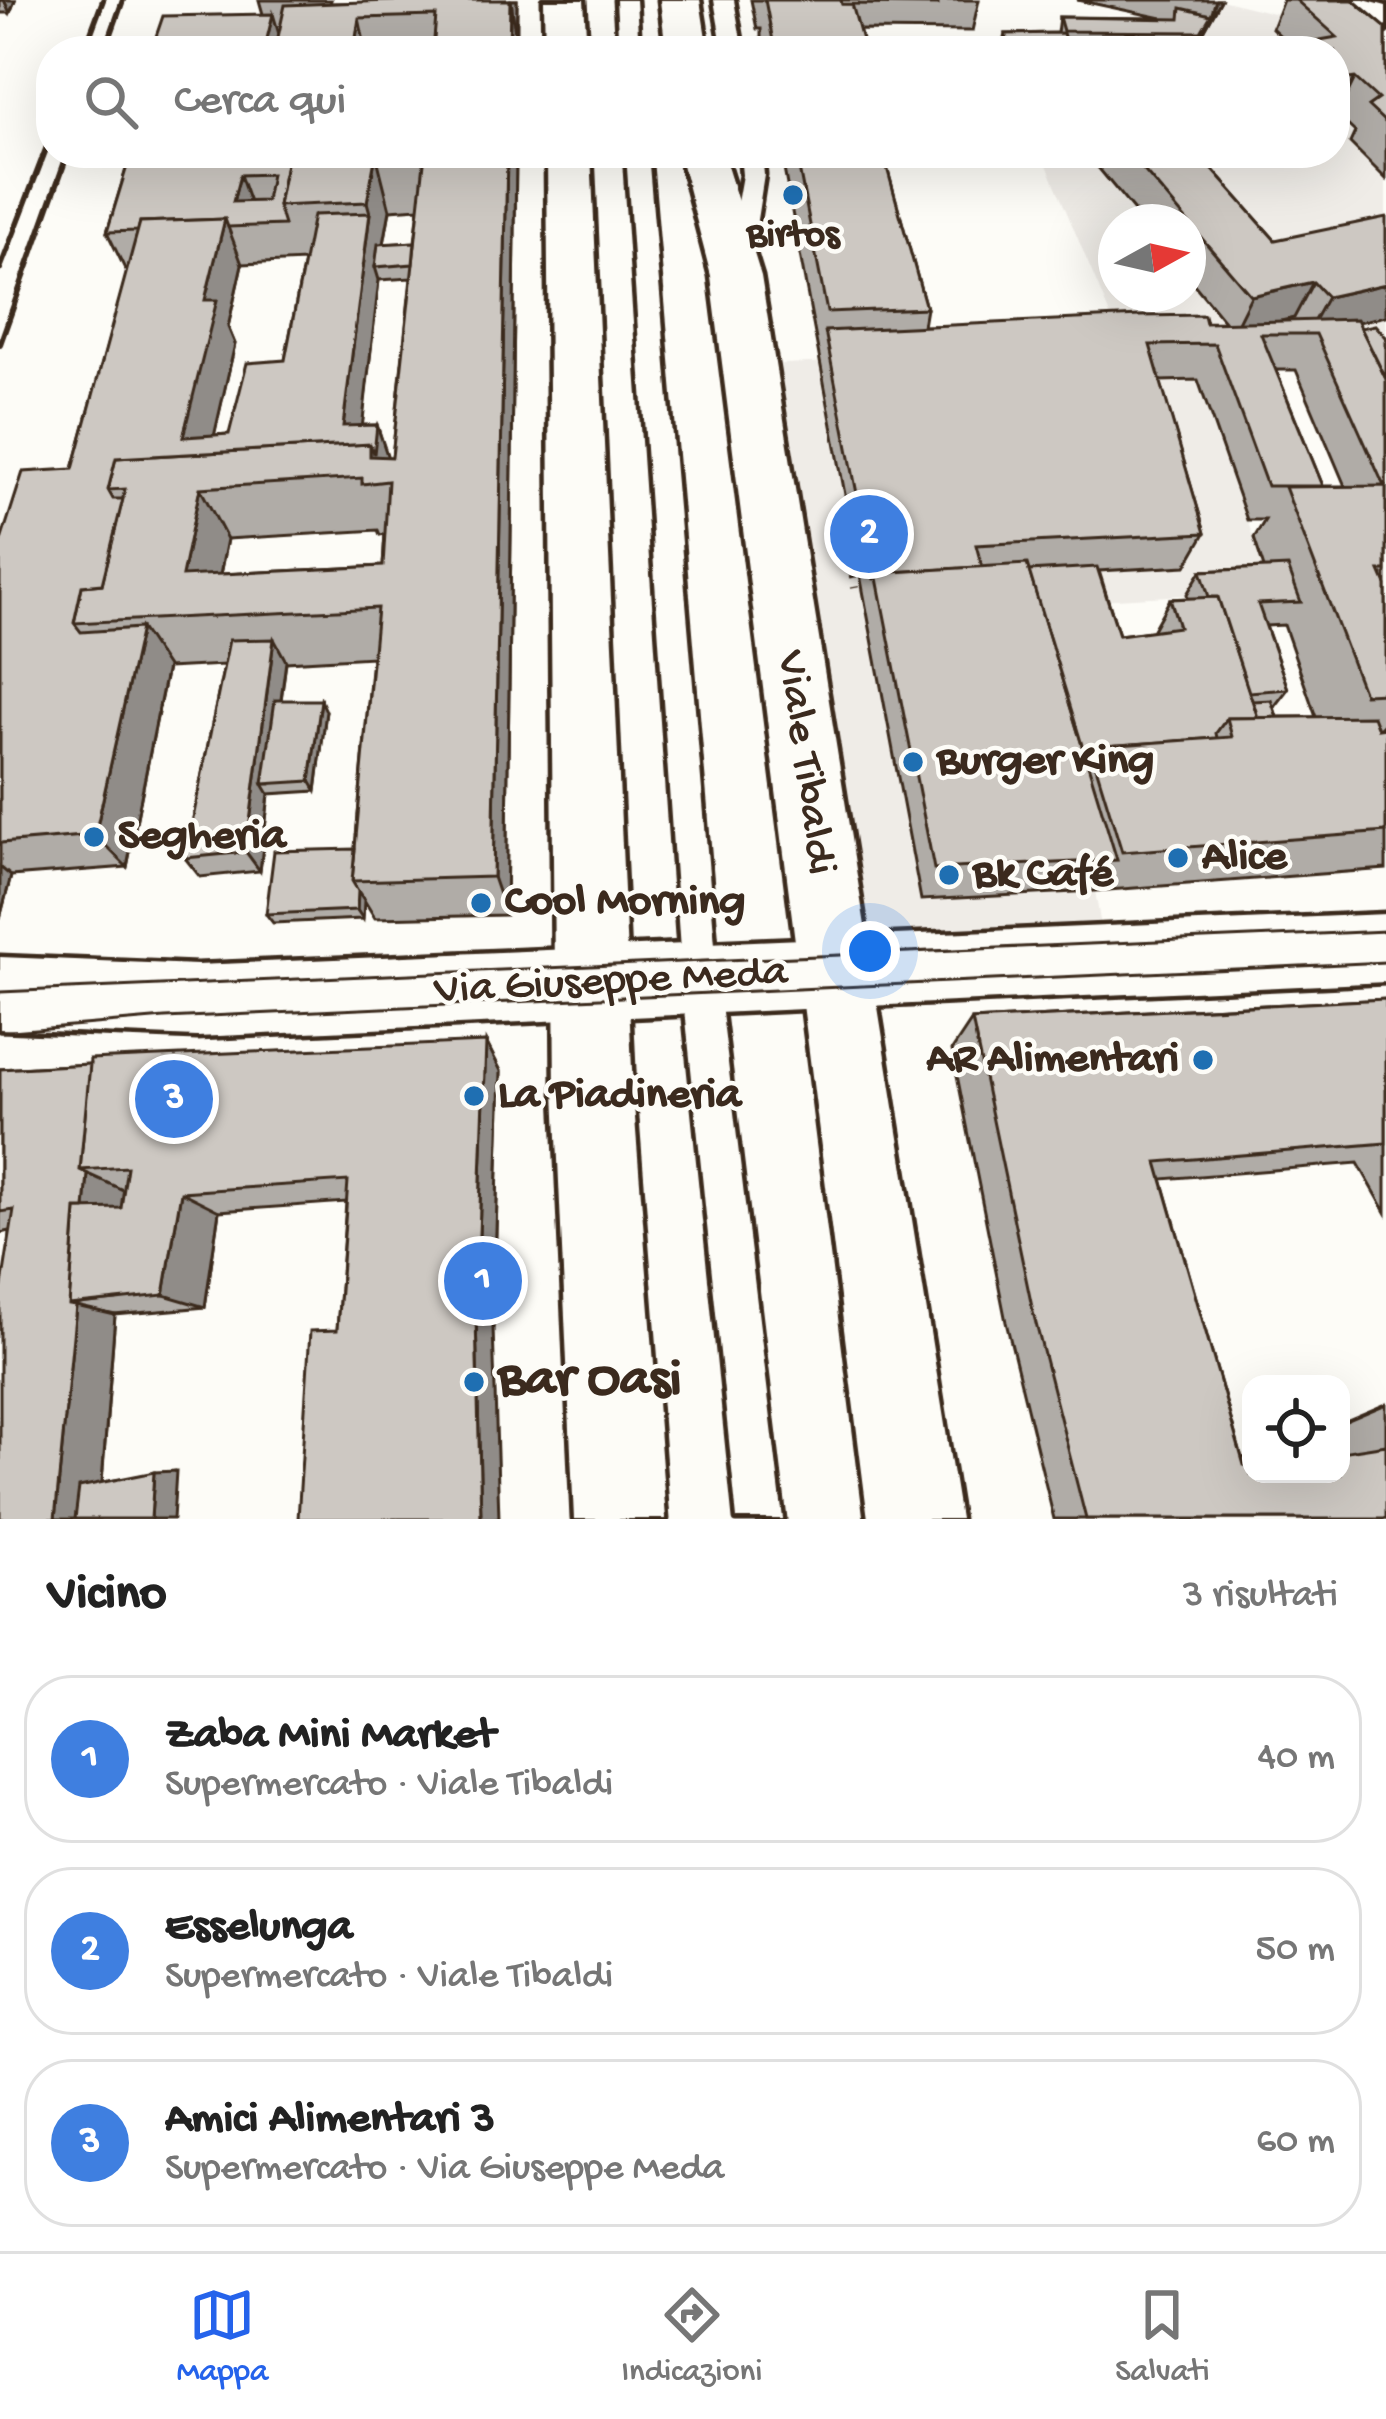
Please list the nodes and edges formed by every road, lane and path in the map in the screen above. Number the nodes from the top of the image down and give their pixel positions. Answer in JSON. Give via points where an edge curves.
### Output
{"nodes":[{"id":1,"x":564,"y":0,"type":"edge"},
{"id":2,"x":626,"y":0,"type":"edge"},
{"id":3,"x":680,"y":0,"type":"edge"},
{"id":4,"x":724,"y":0,"type":"edge"},
{"id":5,"x":1321,"y":0,"type":"edge"},
{"id":6,"x":1386,"y":19,"type":"edge"},
{"id":7,"x":565,"y":36,"type":"edge"},
{"id":8,"x":628,"y":36,"type":"edge"},
{"id":9,"x":685,"y":36,"type":"edge"},
{"id":10,"x":731,"y":36,"type":"edge"},
{"id":11,"x":568,"y":168,"type":"edge"},
{"id":12,"x":638,"y":168,"type":"edge"},
{"id":13,"x":709,"y":168,"type":"edge"},
{"id":14,"x":745,"y":168,"type":"edge"},
{"id":15,"x":731,"y":202,"type":"junction"},
{"id":16,"x":840,"y":504,"type":"dead end"},
{"id":17,"x":855,"y":588,"type":"dead end"},
{"id":18,"x":1386,"y":948,"type":"edge"},
{"id":19,"x":833,"y":973,"type":"junction"},
{"id":20,"x":700,"y":980,"type":"junction"},
{"id":21,"x":591,"y":986,"type":"junction"},
{"id":22,"x":0,"y":993,"type":"edge"},
{"id":23,"x":196,"y":1001,"type":"junction"},
{"id":24,"x":0,"y":1032,"type":"edge"},
{"id":25,"x":620,"y":1519,"type":"edge"},
{"id":26,"x":760,"y":1519,"type":"edge"},
{"id":27,"x":914,"y":1519,"type":"edge"}],
"edges":[{"from":1,"to":7,"type":"main road"},
{"from":2,"to":8,"type":"lane"},
{"from":3,"to":9,"type":"main road"},
{"from":4,"to":10,"type":"lane"},
{"from":5,"to":6,"type":"main road"},
{"from":11,"to":21,"type":"main road"},
{"from":12,"to":20,"type":"lane"},
{"from":13,"to":15,"type":"main road","name":"Viale Tibaldi"},
{"from":14,"to":15,"type":"lane"},
{"from":15,"to":19,"type":"main road","name":"Viale Tibaldi"},
{"from":16,"to":17,"type":"path"},
{"from":18,"to":19,"type":"main road","name":"Via Giuseppe Meda"},
{"from":19,"to":20,"type":"main road","name":"Via Giuseppe Meda"},
{"from":19,"to":27,"type":"main road","name":"Viale Tibaldi"},
{"from":20,"to":21,"type":"main road","name":"Via Giuseppe Meda"},
{"from":20,"to":26,"type":"lane"},
{"from":21,"to":23,"type":"main road","name":"Via Giuseppe Meda"},
{"from":21,"to":25,"type":"main road"},
{"from":22,"to":23,"type":"main road","name":"Via Giuseppe Meda"},
{"from":23,"to":24,"type":"main road","name":"Via Giuseppe Meda"}]}
